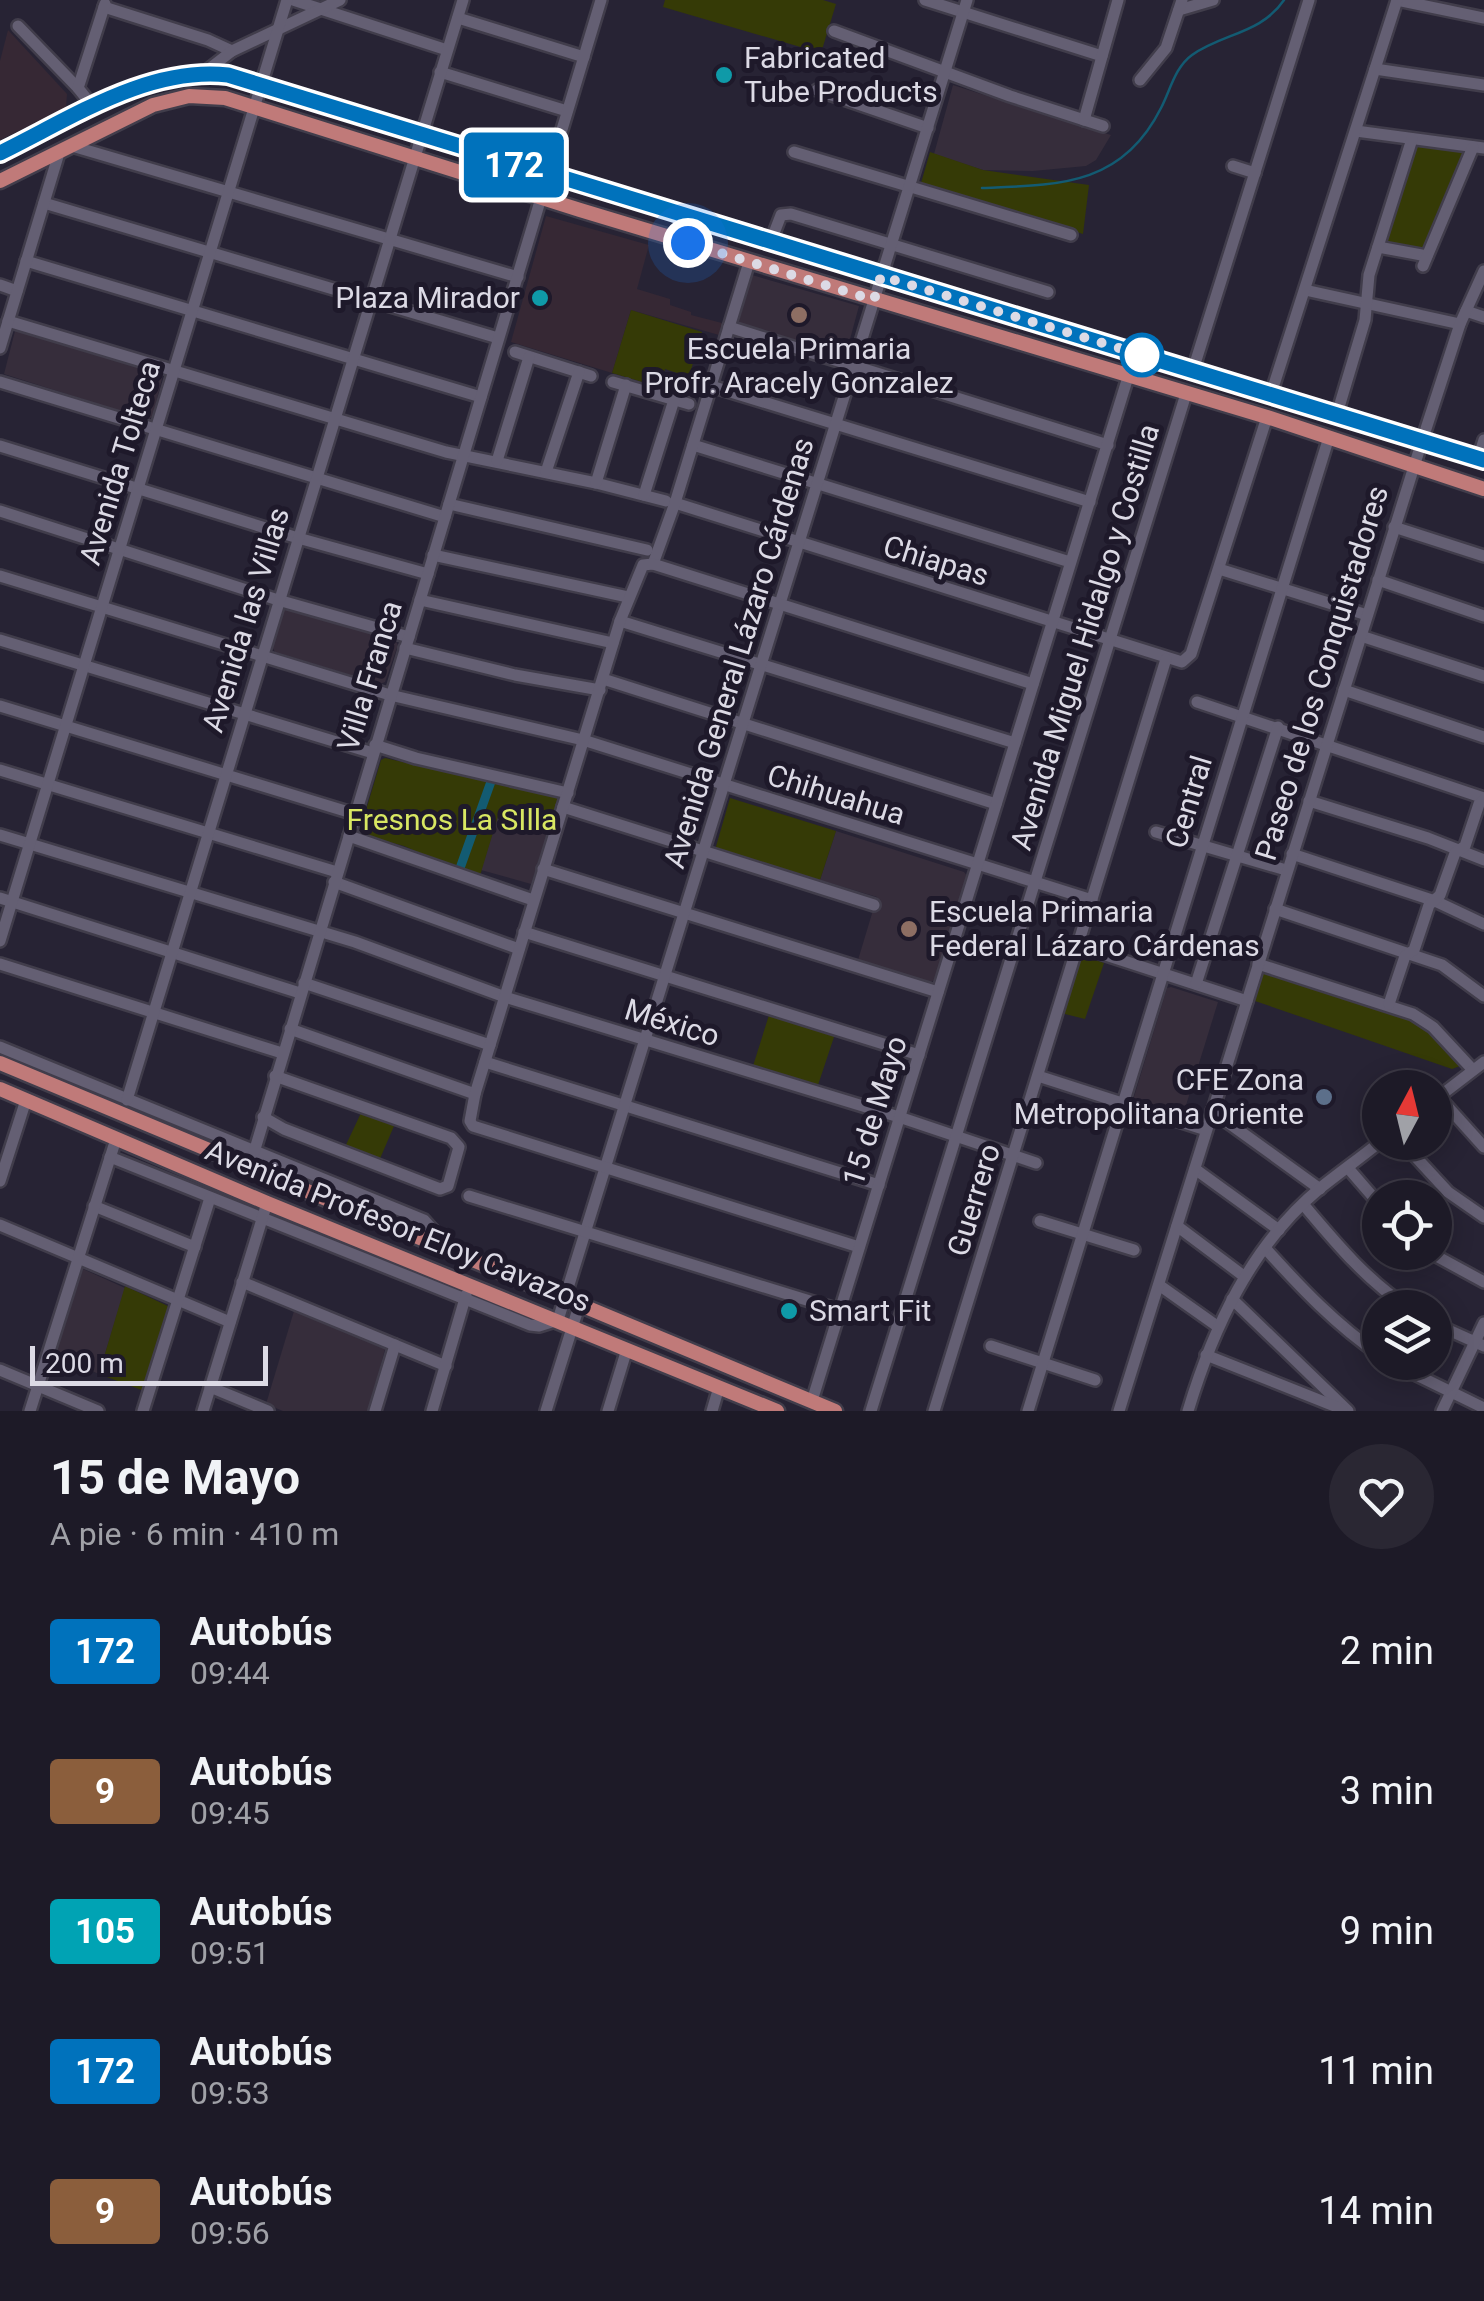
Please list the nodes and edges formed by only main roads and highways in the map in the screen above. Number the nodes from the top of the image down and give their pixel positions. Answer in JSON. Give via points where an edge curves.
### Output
{"nodes":[{"id":1,"x":0,"y":153,"type":"edge"},
{"id":2,"x":0,"y":181,"type":"edge"},
{"id":3,"x":1481,"y":460,"type":"edge"},
{"id":4,"x":1484,"y":489,"type":"edge"},
{"id":5,"x":0,"y":1062,"type":"edge"},
{"id":6,"x":0,"y":1089,"type":"edge"},
{"id":7,"x":777,"y":1411,"type":"edge"},
{"id":8,"x":835,"y":1411,"type":"edge"}],
"edges":[{"from":1,"to":3,"type":"main road","via":[[135,87],[205,72]]},
{"from":2,"to":4,"type":"main road","via":[[171,98],[205,96],[1267,417]]},
{"from":5,"to":8,"type":"main road","name":"Avenida Profesor Eloy Cavazos"},
{"from":6,"to":7,"type":"main road","name":"Avenida Profesor Eloy Cavazos","via":[[467,1294],[565,1323]]}]}
